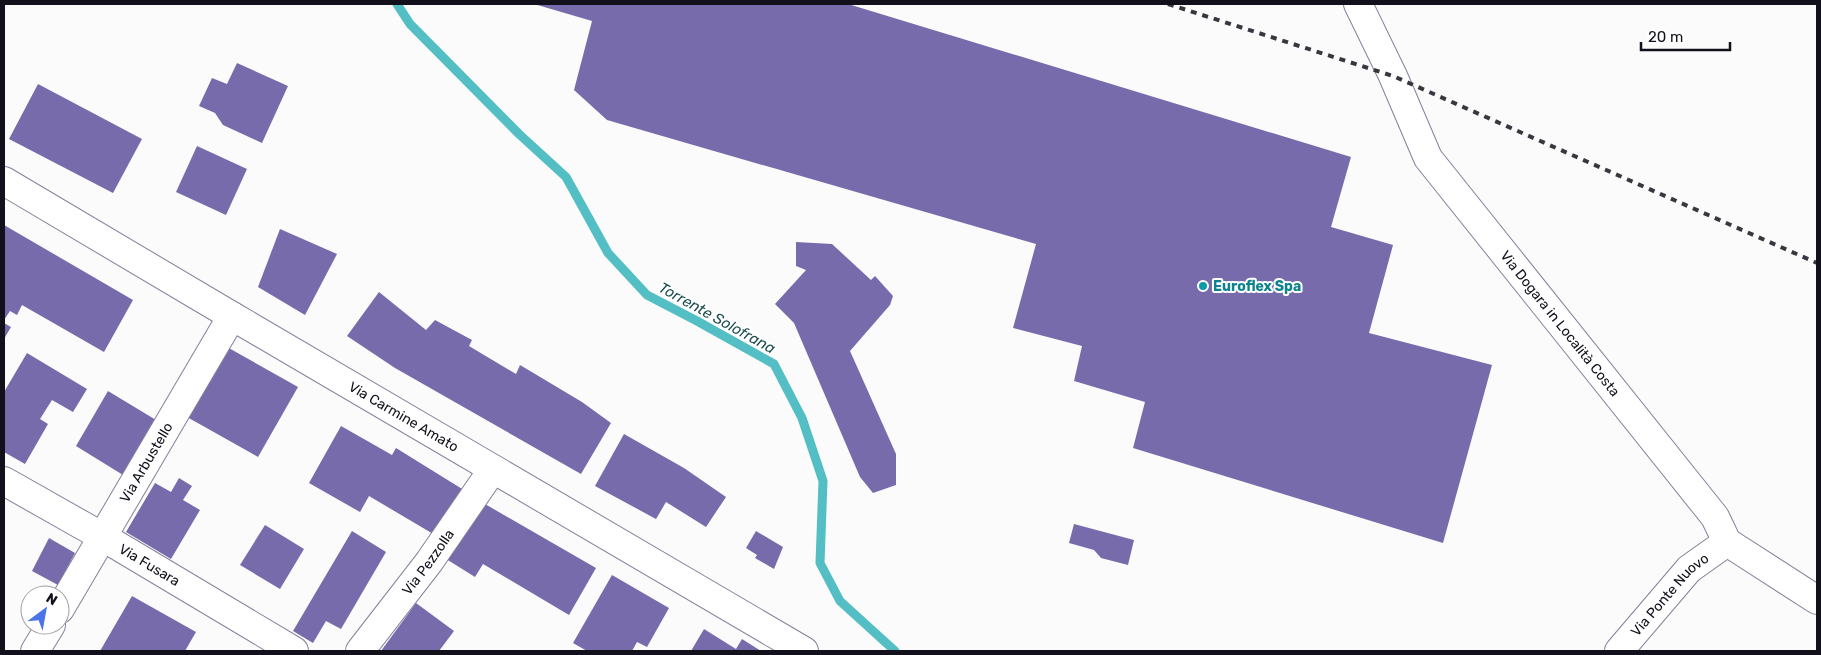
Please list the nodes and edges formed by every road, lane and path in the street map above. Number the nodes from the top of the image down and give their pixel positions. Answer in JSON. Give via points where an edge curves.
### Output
{"nodes":[{"id":1,"x":1358,"y":4,"type":"edge"},
{"id":2,"x":4,"y":181,"type":"edge"},
{"id":3,"x":232,"y":316,"type":"junction"},
{"id":4,"x":493,"y":469,"type":"junction"},
{"id":5,"x":4,"y":480,"type":"edge"},
{"id":6,"x":103,"y":537,"type":"junction"},
{"id":7,"x":1727,"y":542,"type":"junction"},
{"id":8,"x":70,"y":592,"type":"edge"},
{"id":9,"x":1817,"y":600,"type":"edge"},
{"id":10,"x":44,"y":635,"type":"edge"},
{"id":11,"x":35,"y":651,"type":"edge"},
{"id":12,"x":294,"y":651,"type":"edge"},
{"id":13,"x":360,"y":651,"type":"edge"},
{"id":14,"x":804,"y":651,"type":"edge"},
{"id":15,"x":1619,"y":651,"type":"edge"}],
"edges":[{"from":1,"to":7,"type":"street","name":"Via Dogara in Località Costa","via":[[1428,158],[1715,517]]},
{"from":2,"to":3,"type":"street","name":"Via Carmine Amato"},
{"from":3,"to":4,"type":"street","name":"Via Carmine Amato"},
{"from":3,"to":6,"type":"street","name":"Via Arbustello"},
{"from":4,"to":13,"type":"street","name":"Via Pezzolla","via":[[429,562]]},
{"from":4,"to":14,"type":"street","name":"Via Carmine Amato"},
{"from":5,"to":6,"type":"street","name":"Via Fusara"},
{"from":6,"to":8,"type":"street","name":"Via Arbustello"},
{"from":6,"to":12,"type":"street","name":"Via Fusara"},
{"from":7,"to":9,"type":"street"},
{"from":7,"to":15,"type":"street","name":"Via Ponte Nuovo","via":[[1689,569]]},
{"from":10,"to":11,"type":"street"}]}
